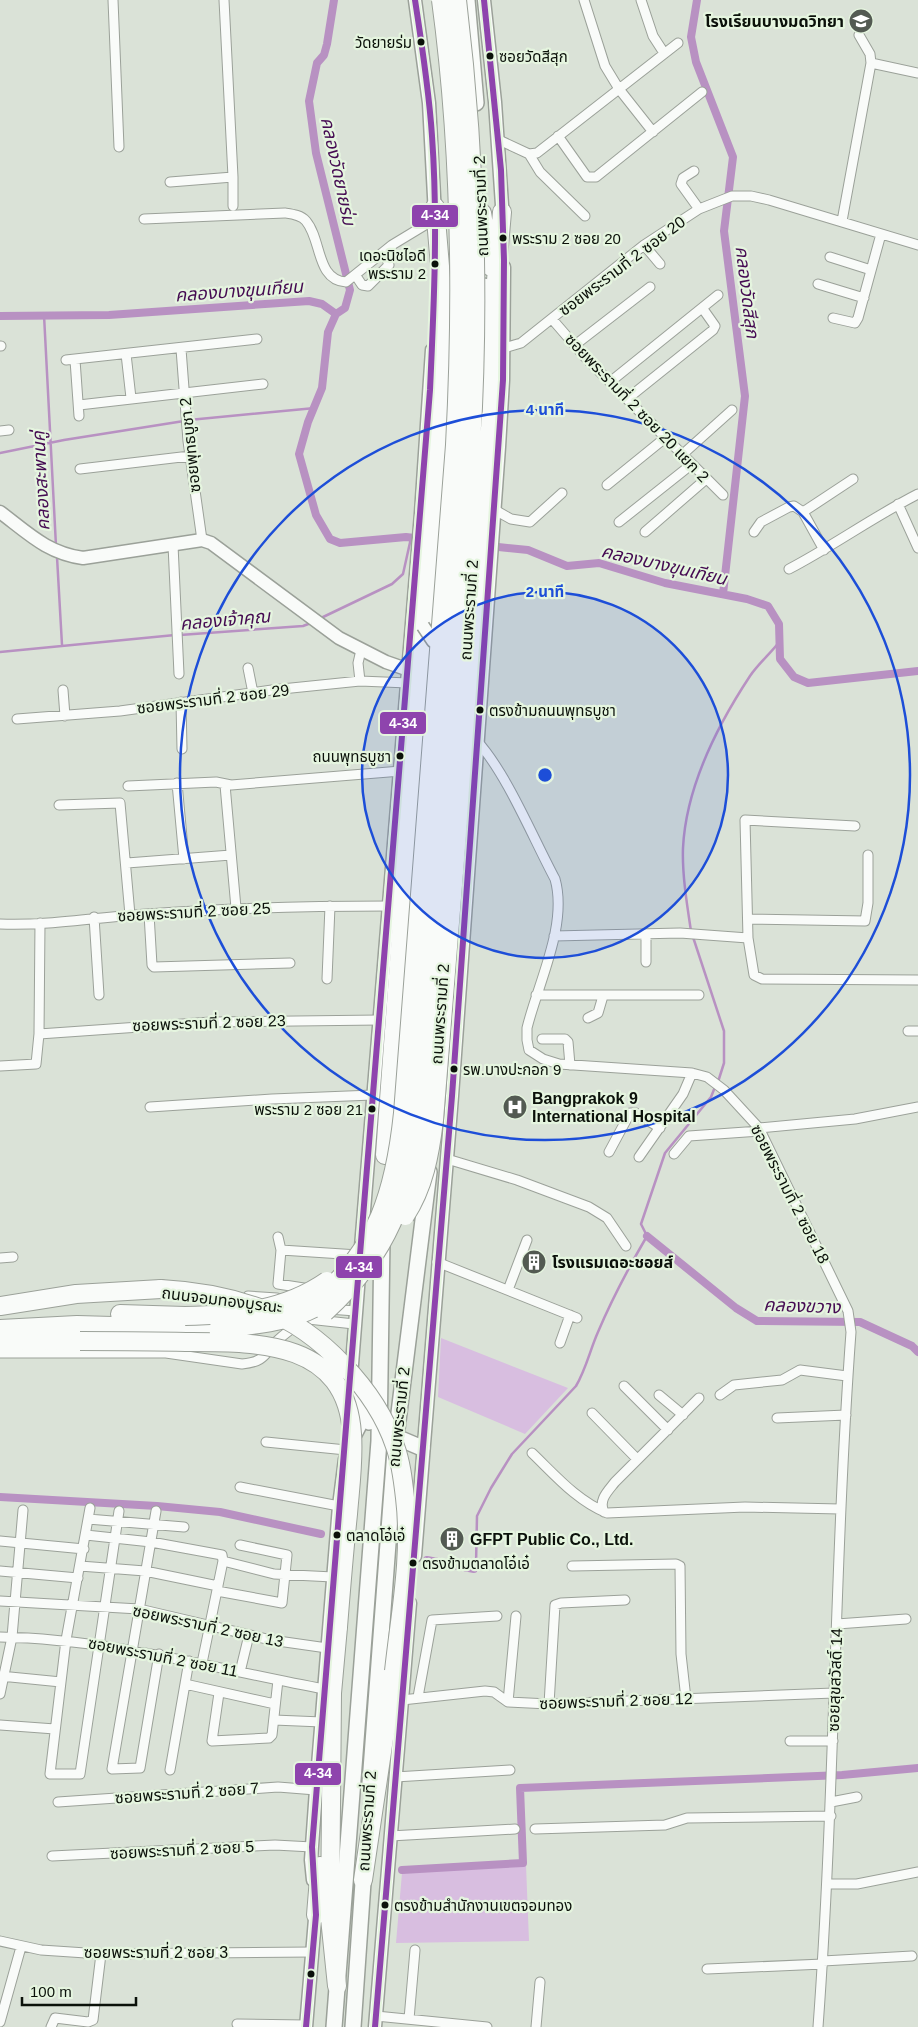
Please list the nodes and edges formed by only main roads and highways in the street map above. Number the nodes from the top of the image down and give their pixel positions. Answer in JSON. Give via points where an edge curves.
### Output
{"nodes":[{"id":1,"x":415,"y":0,"type":"edge"},
{"id":2,"x":435,"y":0,"type":"edge"},
{"id":3,"x":441,"y":0,"type":"edge"},
{"id":4,"x":457,"y":0,"type":"edge"},
{"id":5,"x":467,"y":0,"type":"edge"},
{"id":6,"x":484,"y":0,"type":"edge"},
{"id":7,"x":455,"y":208,"type":"junction"},
{"id":8,"x":502,"y":212,"type":"junction"},
{"id":9,"x":435,"y":213,"type":"junction"},
{"id":10,"x":482,"y":213,"type":"junction"},
{"id":11,"x":442,"y":290,"type":"junction"},
{"id":12,"x":495,"y":292,"type":"junction"},
{"id":13,"x":0,"y":512,"type":"edge"},
{"id":14,"x":423,"y":626,"type":"junction"},
{"id":15,"x":474,"y":632,"type":"junction"},
{"id":16,"x":408,"y":676,"type":"junction"},
{"id":17,"x":430,"y":694,"type":"junction"},
{"id":18,"x":461,"y":701,"type":"junction"},
{"id":19,"x":359,"y":1263,"type":"junction"},
{"id":20,"x":320,"y":1301,"type":"road end"},
{"id":21,"x":0,"y":1308,"type":"edge"},
{"id":22,"x":0,"y":1319,"type":"edge"},
{"id":23,"x":0,"y":1328,"type":"edge"},
{"id":24,"x":0,"y":1340,"type":"edge"},
{"id":25,"x":380,"y":1383,"type":"junction"},
{"id":26,"x":350,"y":1390,"type":"junction"},
{"id":27,"x":365,"y":1416,"type":"junction"},
{"id":28,"x":396,"y":1437,"type":"junction"},
{"id":29,"x":379,"y":1441,"type":"junction"},
{"id":30,"x":422,"y":1448,"type":"junction"},
{"id":31,"x":346,"y":1450,"type":"junction"},
{"id":32,"x":328,"y":1691,"type":"junction"},
{"id":33,"x":363,"y":1880,"type":"junction"},
{"id":34,"x":316,"y":1915,"type":"junction"},
{"id":35,"x":337,"y":1986,"type":"junction"},
{"id":36,"x":375,"y":2021,"type":"edge"},
{"id":37,"x":306,"y":2026,"type":"edge"},
{"id":38,"x":334,"y":2027,"type":"edge"},
{"id":39,"x":353,"y":2027,"type":"edge"}],
"edges":[{"from":1,"to":9,"type":"main road","via":[[429,102]]},
{"from":2,"to":7,"type":"main road","name":"ถนนพระรามที่ 2","via":[[443,57]]},
{"from":3,"to":19,"type":"highway","bridge":true,"via":[[460,217],[455,445],[401,1136],[386,1202]]},
{"from":4,"to":19,"type":"highway","bridge":true,"via":[[467,84],[475,217],[476,322],[471,446],[416,1137],[401,1204],[387,1234]]},
{"from":5,"to":10,"type":"main road","name":"ถนนพระรามที่ 2"},
{"from":6,"to":8,"type":"main road","name":"ถนนพระรามที่ 2"},
{"from":7,"to":11,"type":"highway"},
{"from":7,"to":17,"type":"main road","name":"ถนนพระรามที่ 2","via":[[455,341]]},
{"from":8,"to":12,"type":"highway"},
{"from":8,"to":30,"type":"main road","name":"ถนนพระรามที่ 2","via":[[504,348],[494,514],[447,1159]]},
{"from":9,"to":11,"type":"highway"},
{"from":9,"to":16,"type":"main road","via":[[432,347]]},
{"from":10,"to":12,"type":"highway"},
{"from":10,"to":18,"type":"main road","name":"ถนนพระรามที่ 2","via":[[485,344]]},
{"from":11,"to":14,"type":"highway","via":[[439,412]]},
{"from":12,"to":15,"type":"highway","bridge":true,"via":[[491,416]]},
{"from":13,"to":16,"type":"main road","via":[[60,554],[83,558],[202,540],[223,550],[326,629]]},
{"from":14,"to":15,"type":"main road","bridge":true,"via":[[433,641],[447,647],[461,644]]},
{"from":14,"to":19,"type":"highway","bridge":true,"via":[[383,1174]]},
{"from":15,"to":19,"type":"highway","bridge":true,"via":[[432,1138],[426,1168],[413,1202],[396,1231]]},
{"from":16,"to":19,"type":"main road"},
{"from":17,"to":22,"type":"highway","bridge":true,"via":[[396,1153],[386,1201],[371,1235],[350,1262],[317,1288],[276,1306],[242,1314],[84,1314]]},
{"from":17,"to":25,"type":"main road","name":"ถนนพระรามที่ 2","via":[[408,894],[386,1152]]},
{"from":18,"to":23,"type":"highway","bridge":true,"via":[[442,824],[432,1021],[416,1183],[397,1231],[385,1251],[356,1281],[310,1312],[290,1320],[218,1330],[77,1325]]},
{"from":18,"to":28,"type":"main road","name":"ถนนพระรามที่ 2","via":[[428,1181]]},
{"from":19,"to":20,"type":"highway","bridge":true,"via":[[350,1288]]},
{"from":19,"to":26,"type":"main road"},
{"from":21,"to":33,"type":"highway","bridge":true,"via":[[76,1294],[122,1290],[199,1291],[266,1310],[292,1323],[344,1366],[379,1412],[395,1445],[402,1472],[406,1548],[394,1671]]},
{"from":24,"to":32,"type":"highway","bridge":true,"via":[[271,1345],[307,1358],[332,1381],[347,1408],[352,1433],[352,1464],[338,1627]]},
{"from":25,"to":27,"type":"main road"},
{"from":25,"to":29,"type":"main road","name":"ถนนพระรามที่ 2"},
{"from":26,"to":27,"type":"main road"},
{"from":26,"to":31,"type":"main road"},
{"from":27,"to":29,"type":"main road"},
{"from":27,"to":31,"type":"main road"},
{"from":28,"to":30,"type":"main road"},
{"from":28,"to":33,"type":"main road","name":"ถนนพระรามที่ 2"},
{"from":29,"to":35,"type":"main road","name":"ถนนพระรามที่ 2"},
{"from":30,"to":36,"type":"main road","name":"ถนนพระรามที่ 2"},
{"from":31,"to":32,"type":"main road","via":[[327,1648]]},
{"from":32,"to":34,"type":"highway"},
{"from":32,"to":34,"type":"main road","via":[[322,1722],[312,1847]]},
{"from":32,"to":35,"type":"highway","via":[[330,1918]]},
{"from":33,"to":39,"type":"main road","name":"ถนนพระรามที่ 2"},
{"from":34,"to":37,"type":"main road"},
{"from":35,"to":38,"type":"main road","name":"ถนนพระรามที่ 2"}]}
